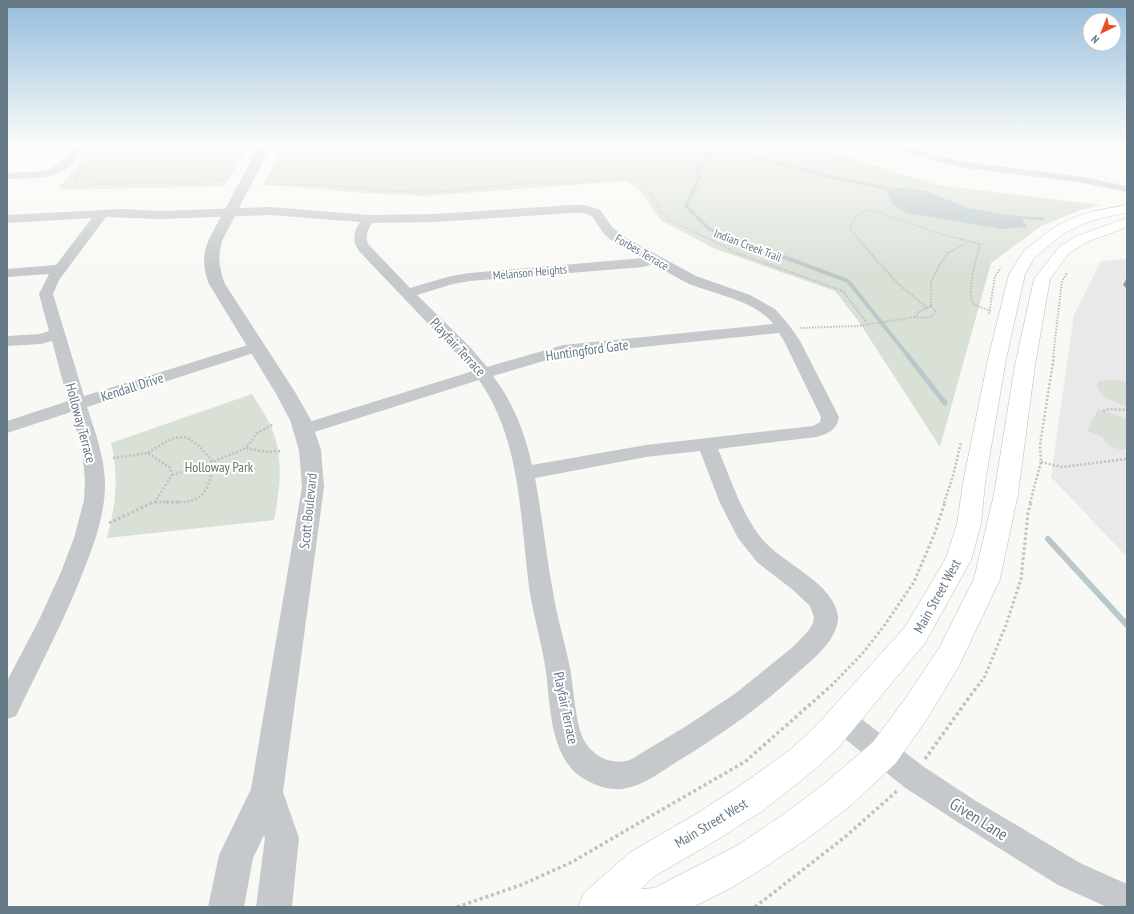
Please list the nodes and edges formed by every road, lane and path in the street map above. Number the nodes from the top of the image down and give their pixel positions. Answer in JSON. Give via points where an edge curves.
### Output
{"nodes":[{"id":1,"x":242,"y":189,"type":"edge"},
{"id":2,"x":363,"y":189,"type":"edge"},
{"id":3,"x":469,"y":189,"type":"edge"},
{"id":4,"x":648,"y":189,"type":"edge"},
{"id":5,"x":1127,"y":209,"type":"edge"},
{"id":6,"x":229,"y":212,"type":"junction"},
{"id":7,"x":102,"y":214,"type":"junction"},
{"id":8,"x":368,"y":218,"type":"junction"},
{"id":9,"x":7,"y":219,"type":"edge"},
{"id":10,"x":1127,"y":222,"type":"edge"},
{"id":11,"x":967,"y":243,"type":"dead end"},
{"id":12,"x":653,"y":259,"type":"junction"},
{"id":13,"x":1004,"y":265,"type":"dead end"},
{"id":14,"x":61,"y":269,"type":"junction"},
{"id":15,"x":7,"y":273,"type":"edge"},
{"id":16,"x":407,"y":293,"type":"junction"},
{"id":17,"x":931,"y":306,"type":"junction"},
{"id":18,"x":927,"y":308,"type":"junction"},
{"id":19,"x":995,"y":314,"type":"junction"},
{"id":20,"x":915,"y":317,"type":"junction"},
{"id":21,"x":867,"y":323,"type":"junction"},
{"id":22,"x":792,"y":328,"type":"junction"},
{"id":23,"x":57,"y":334,"type":"junction"},
{"id":24,"x":7,"y":341,"type":"edge"},
{"id":25,"x":257,"y":347,"type":"junction"},
{"id":26,"x":484,"y":373,"type":"junction"},
{"id":27,"x":78,"y":405,"type":"junction"},
{"id":28,"x":1127,"y":410,"type":"edge"},
{"id":29,"x":1103,"y":411,"type":"dead end"},
{"id":30,"x":272,"y":425,"type":"dead end"},
{"id":31,"x":7,"y":427,"type":"edge"},
{"id":32,"x":305,"y":429,"type":"junction"},
{"id":33,"x":962,"y":438,"type":"dead end"},
{"id":34,"x":706,"y":444,"type":"junction"},
{"id":35,"x":246,"y":448,"type":"junction"},
{"id":36,"x":280,"y":451,"type":"dead end"},
{"id":37,"x":148,"y":453,"type":"junction"},
{"id":38,"x":113,"y":458,"type":"dead end"},
{"id":39,"x":1127,"y":459,"type":"edge"},
{"id":40,"x":212,"y":462,"type":"junction"},
{"id":41,"x":1041,"y":462,"type":"dead end"},
{"id":42,"x":524,"y":473,"type":"junction"},
{"id":43,"x":172,"y":475,"type":"junction"},
{"id":44,"x":154,"y":502,"type":"junction"},
{"id":45,"x":109,"y":523,"type":"dead end"},
{"id":46,"x":7,"y":707,"type":"edge"},
{"id":47,"x":842,"y":720,"type":"junction"},
{"id":48,"x":884,"y":753,"type":"junction"},
{"id":49,"x":267,"y":792,"type":"junction"},
{"id":50,"x":1127,"y":900,"type":"edge"},
{"id":51,"x":226,"y":907,"type":"edge"},
{"id":52,"x":274,"y":907,"type":"edge"},
{"id":53,"x":457,"y":907,"type":"edge"},
{"id":54,"x":596,"y":907,"type":"edge"},
{"id":55,"x":642,"y":907,"type":"edge"}],
"edges":[{"from":1,"to":6,"type":"street","name":"Scott Boulevard"},
{"from":2,"to":3,"type":"path","via":[[436,192]]},
{"from":4,"to":21,"type":"path","name":"Indian Creek Trail","via":[[663,214],[672,221],[737,253],[843,291]]},
{"from":5,"to":19,"type":"main road","name":"Main Street West","via":[[1075,222],[1042,243],[1029,254],[1017,274],[1014,292]]},
{"from":6,"to":7,"type":"street","name":"Forbes Terrace"},
{"from":6,"to":8,"type":"street","name":"Forbes Terrace","via":[[278,211]]},
{"from":6,"to":25,"type":"street","name":"Scott Boulevard","via":[[213,244],[212,269],[217,284]]},
{"from":7,"to":9,"type":"street","name":"Forbes Terrace"},
{"from":7,"to":14,"type":"street","name":"Holloway Terrace"},
{"from":8,"to":12,"type":"street","name":"Forbes Terrace","via":[[436,218],[584,209],[598,214],[613,236]]},
{"from":8,"to":16,"type":"street","name":"Playfair Terrace","via":[[359,235],[361,244]]},
{"from":10,"to":48,"type":"main road","via":[[1082,239],[1064,250],[1042,279],[1025,365],[1006,494],[987,579],[949,657]]},
{"from":11,"to":17,"type":"path","via":[[947,252],[941,262],[931,282]]},
{"from":12,"to":16,"type":"street","name":"Melanson Heights","via":[[643,263],[470,277]]},
{"from":12,"to":22,"type":"street","name":"Forbes Terrace","via":[[691,279],[745,298]]},
{"from":13,"to":19,"type":"path","via":[[995,276]]},
{"from":14,"to":15,"type":"street"},
{"from":14,"to":23,"type":"street","name":"Holloway Terrace","via":[[49,285],[46,294]]},
{"from":16,"to":26,"type":"street","name":"Playfair Terrace"},
{"from":17,"to":18,"type":"path"},
{"from":17,"to":20,"type":"path","via":[[935,310],[931,317]]},
{"from":18,"to":19,"type":"path","via":[[914,300],[868,253],[850,228],[850,224],[859,213],[865,210],[878,211],[941,234],[980,244],[970,299],[973,304]]},
{"from":18,"to":20,"type":"path"},
{"from":19,"to":47,"type":"main road","name":"Main Street West","via":[[969,524],[958,560],[915,636]]},
{"from":20,"to":21,"type":"path"},
{"from":21,"to":22,"type":"path","via":[[858,326]]},
{"from":22,"to":26,"type":"street","name":"Huntingford Gate","via":[[563,350]]},
{"from":22,"to":34,"type":"street","name":"Forbes Terrace","via":[[792,341],[828,411],[829,425],[813,432]]},
{"from":23,"to":24,"type":"street","via":[[42,339]]},
{"from":23,"to":27,"type":"street","name":"Holloway Terrace"},
{"from":25,"to":27,"type":"street","name":"Kendall Drive"},
{"from":25,"to":32,"type":"street","name":"Scott Boulevard"},
{"from":26,"to":32,"type":"street","name":"Huntingford Gate"},
{"from":26,"to":42,"type":"street","name":"Playfair Terrace","via":[[506,410]]},
{"from":27,"to":31,"type":"street","name":"Kendall Drive"},
{"from":27,"to":46,"type":"street","name":"Holloway Terrace","via":[[93,464],[94,500],[91,517],[85,538],[49,624]]},
{"from":28,"to":29,"type":"path"},
{"from":30,"to":35,"type":"path","via":[[257,433]]},
{"from":32,"to":49,"type":"street","name":"Scott Boulevard","via":[[312,460],[312,494]]},
{"from":33,"to":53,"type":"path","via":[[934,535],[914,582],[862,654],[822,695],[746,761],[615,838],[570,863],[521,885]]},
{"from":34,"to":42,"type":"street","name":"Forbes Terrace","via":[[646,451]]},
{"from":34,"to":42,"type":"street","name":"Playfair Terrace","via":[[747,535],[763,554],[818,600],[826,616],[823,630],[796,659],[745,702],[692,738],[625,775],[612,775],[594,769],[579,758],[569,736],[540,584]]},
{"from":35,"to":36,"type":"path","via":[[259,452]]},
{"from":35,"to":40,"type":"path"},
{"from":37,"to":38,"type":"path"},
{"from":37,"to":40,"type":"path","via":[[169,439],[189,437],[195,440]]},
{"from":37,"to":43,"type":"path","via":[[170,468]]},
{"from":39,"to":41,"type":"path","via":[[1062,466]]},
{"from":40,"to":43,"type":"path"},
{"from":40,"to":44,"type":"path","via":[[212,478],[206,490],[196,500],[183,503]]},
{"from":43,"to":44,"type":"path"},
{"from":44,"to":45,"type":"path"},
{"from":47,"to":48,"type":"street","name":"Given Lane"},
{"from":47,"to":54,"type":"main road","name":"Main Street West","via":[[802,760],[753,798],[641,865]]},
{"from":48,"to":50,"type":"street","name":"Given Lane","via":[[914,777],[1069,874]]},
{"from":48,"to":55,"type":"main road","via":[[837,794],[750,857],[657,906]]},
{"from":49,"to":51,"type":"street","name":"Scott Boulevard","via":[[236,855]]},
{"from":49,"to":52,"type":"street","name":"Scott Boulevard","via":[[282,838]]}]}
